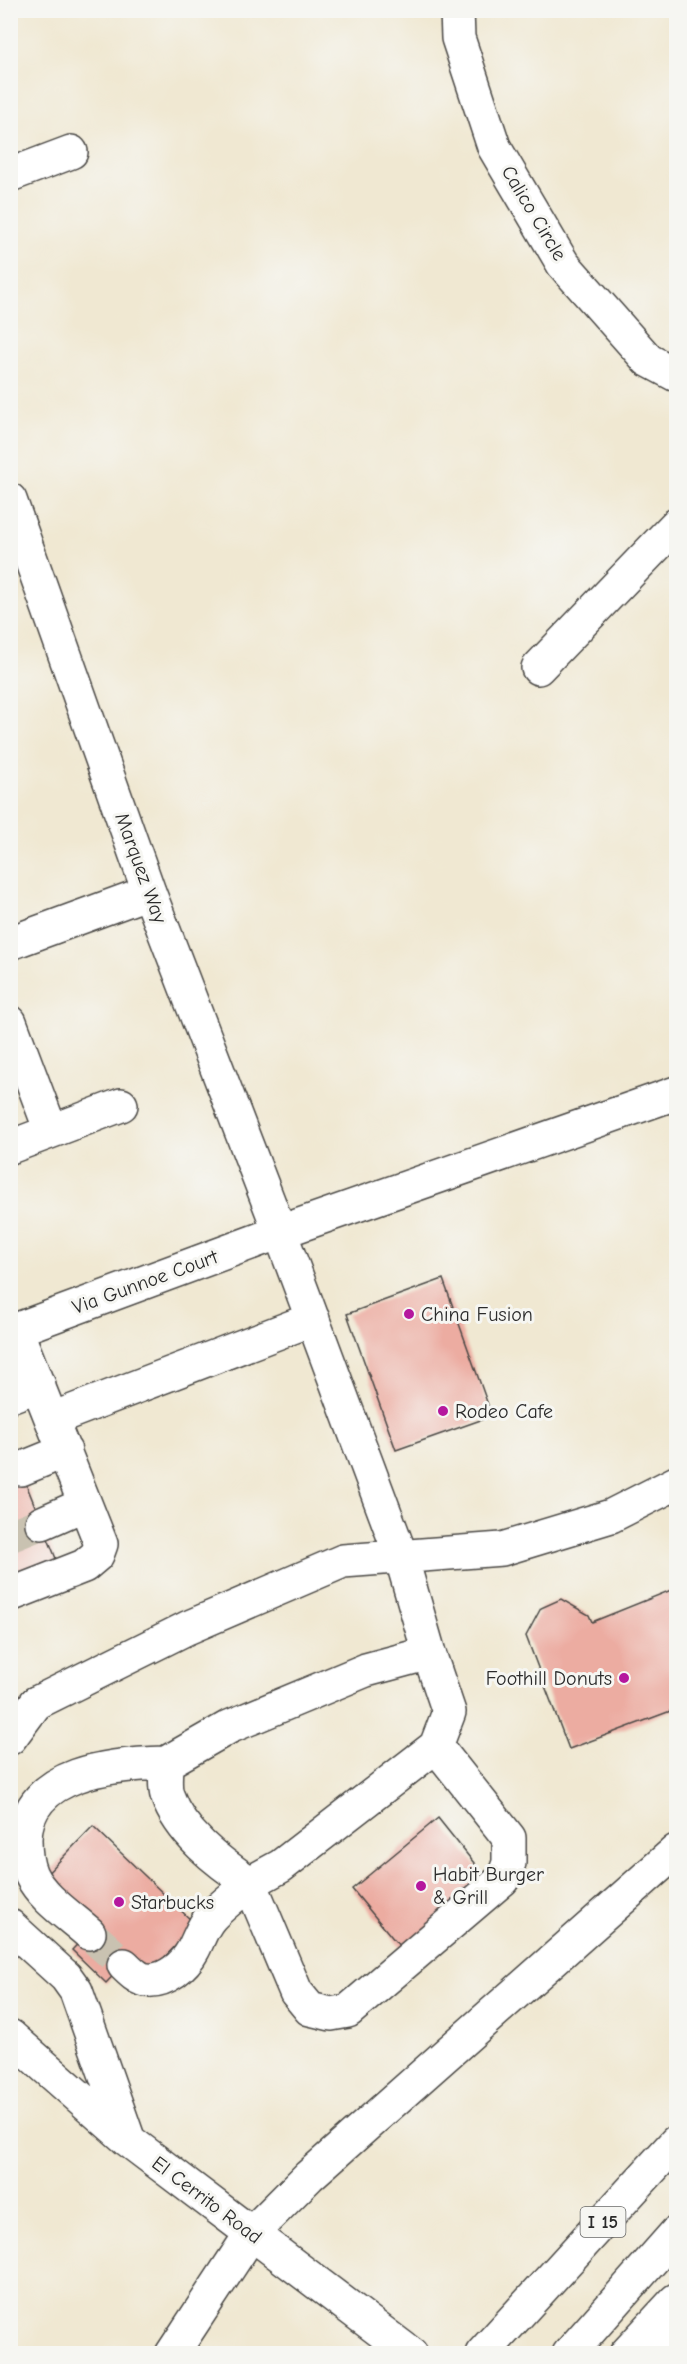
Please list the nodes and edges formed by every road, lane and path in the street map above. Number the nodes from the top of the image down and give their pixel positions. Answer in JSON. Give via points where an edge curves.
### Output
{"nodes":[{"id":1,"x":457,"y":10,"type":"edge"},
{"id":2,"x":71,"y":152,"type":"dead end"},
{"id":3,"x":10,"y":176,"type":"edge"},
{"id":4,"x":676,"y":375,"type":"edge"},
{"id":5,"x":10,"y":500,"type":"edge"},
{"id":6,"x":676,"y":525,"type":"edge"},
{"id":7,"x":23,"y":573,"type":"edge"},
{"id":8,"x":538,"y":668,"type":"dead end"},
{"id":9,"x":149,"y":892,"type":"junction"},
{"id":10,"x":10,"y":943,"type":"edge"},
{"id":11,"x":10,"y":1022,"type":"edge"},
{"id":12,"x":676,"y":1093,"type":"edge"},
{"id":13,"x":121,"y":1105,"type":"dead end"},
{"id":14,"x":51,"y":1131,"type":"junction"},
{"id":15,"x":10,"y":1147,"type":"edge"},
{"id":16,"x":280,"y":1232,"type":"junction"},
{"id":17,"x":313,"y":1319,"type":"junction"},
{"id":18,"x":13,"y":1331,"type":"edge"},
{"id":19,"x":25,"y":1390,"type":"edge"},
{"id":20,"x":52,"y":1419,"type":"junction"},
{"id":21,"x":65,"y":1451,"type":"junction"},
{"id":22,"x":21,"y":1469,"type":"dead end"},
{"id":23,"x":676,"y":1483,"type":"edge"},
{"id":24,"x":85,"y":1504,"type":"junction"},
{"id":25,"x":42,"y":1523,"type":"tunnel mouth"},
{"id":26,"x":401,"y":1556,"type":"junction"},
{"id":27,"x":10,"y":1595,"type":"edge"},
{"id":28,"x":429,"y":1653,"type":"junction"},
{"id":29,"x":36,"y":1703,"type":"junction"},
{"id":30,"x":10,"y":1725,"type":"edge"},
{"id":31,"x":10,"y":1738,"type":"edge"},
{"id":32,"x":436,"y":1746,"type":"junction"},
{"id":33,"x":166,"y":1762,"type":"junction"},
{"id":34,"x":676,"y":1851,"type":"edge"},
{"id":35,"x":250,"y":1883,"type":"junction"},
{"id":36,"x":10,"y":1926,"type":"edge"},
{"id":37,"x":89,"y":1933,"type":"tunnel mouth"},
{"id":38,"x":124,"y":1965,"type":"tunnel mouth"},
{"id":39,"x":10,"y":2037,"type":"edge"},
{"id":40,"x":128,"y":2140,"type":"junction"},
{"id":41,"x":676,"y":2142,"type":"edge"},
{"id":42,"x":676,"y":2233,"type":"edge"},
{"id":43,"x":251,"y":2234,"type":"junction"},
{"id":44,"x":676,"y":2300,"type":"edge"},
{"id":45,"x":676,"y":2338,"type":"edge"},
{"id":46,"x":574,"y":2347,"type":"edge"},
{"id":47,"x":172,"y":2354,"type":"edge"},
{"id":48,"x":411,"y":2354,"type":"edge"},
{"id":49,"x":482,"y":2354,"type":"edge"},
{"id":50,"x":626,"y":2354,"type":"edge"},
{"id":51,"x":662,"y":2354,"type":"edge"}],
"edges":[{"from":1,"to":4,"type":"main road","name":"Calico Circle","via":[[458,38],[495,147],[563,264],[648,360]]},
{"from":2,"to":3,"type":"main road"},
{"from":5,"to":7,"type":"main road","name":"Marquez Way"},
{"from":6,"to":8,"type":"main road"},
{"from":7,"to":9,"type":"main road","name":"Marquez Way"},
{"from":9,"to":10,"type":"main road"},
{"from":9,"to":16,"type":"main road","name":"Marquez Way"},
{"from":11,"to":14,"type":"main road"},
{"from":12,"to":16,"type":"main road","name":"Via Gunnoe Court"},
{"from":13,"to":14,"type":"main road"},
{"from":14,"to":15,"type":"main road"},
{"from":16,"to":17,"type":"main road","name":"Marquez Way"},
{"from":16,"to":18,"type":"main road","name":"Via Gunnoe Court"},
{"from":17,"to":20,"type":"main road"},
{"from":17,"to":26,"type":"main road","name":"Marquez Way"},
{"from":18,"to":19,"type":"main road"},
{"from":19,"to":20,"type":"main road"},
{"from":20,"to":21,"type":"main road"},
{"from":21,"to":22,"type":"main road"},
{"from":21,"to":24,"type":"main road"},
{"from":23,"to":26,"type":"main road","via":[[611,1516],[502,1549]]},
{"from":24,"to":25,"type":"main road"},
{"from":24,"to":27,"type":"main road","via":[[101,1544],[97,1555],[84,1566]]},
{"from":26,"to":28,"type":"main road","name":"Marquez Way"},
{"from":26,"to":29,"type":"main road","via":[[344,1561],[187,1628]]},
{"from":28,"to":32,"type":"main road","name":"Marquez Way","via":[[449,1712]]},
{"from":28,"to":33,"type":"main road","via":[[366,1670],[229,1727]]},
{"from":29,"to":30,"type":"main road"},
{"from":29,"to":31,"type":"main road"},
{"from":32,"to":35,"type":"main road","via":[[281,1866]]},
{"from":32,"to":35,"type":"main road","via":[[509,1838],[509,1863],[503,1879],[348,2011],[331,2014],[310,2009],[296,1992]]},
{"from":33,"to":35,"type":"main road","via":[[167,1794],[182,1822],[222,1864]]},
{"from":33,"to":37,"type":"main road","via":[[123,1764],[86,1773],[45,1793],[32,1809],[25,1830],[31,1875]]},
{"from":34,"to":43,"type":"main road","via":[[309,2176]]},
{"from":35,"to":38,"type":"main road","via":[[211,1917],[192,1953],[165,1977],[147,1980]]},
{"from":36,"to":40,"type":"main road","via":[[76,1991]]},
{"from":39,"to":40,"type":"main road","name":"El Cerrito Road"},
{"from":40,"to":43,"type":"main road","name":"El Cerrito Road"},
{"from":41,"to":49,"type":"main road","number":"I 15"},
{"from":42,"to":46,"type":"main road"},
{"from":43,"to":47,"type":"main road"},
{"from":43,"to":48,"type":"main road","name":"El Cerrito Road"},
{"from":44,"to":50,"type":"main road"},
{"from":45,"to":51,"type":"main road"}]}
